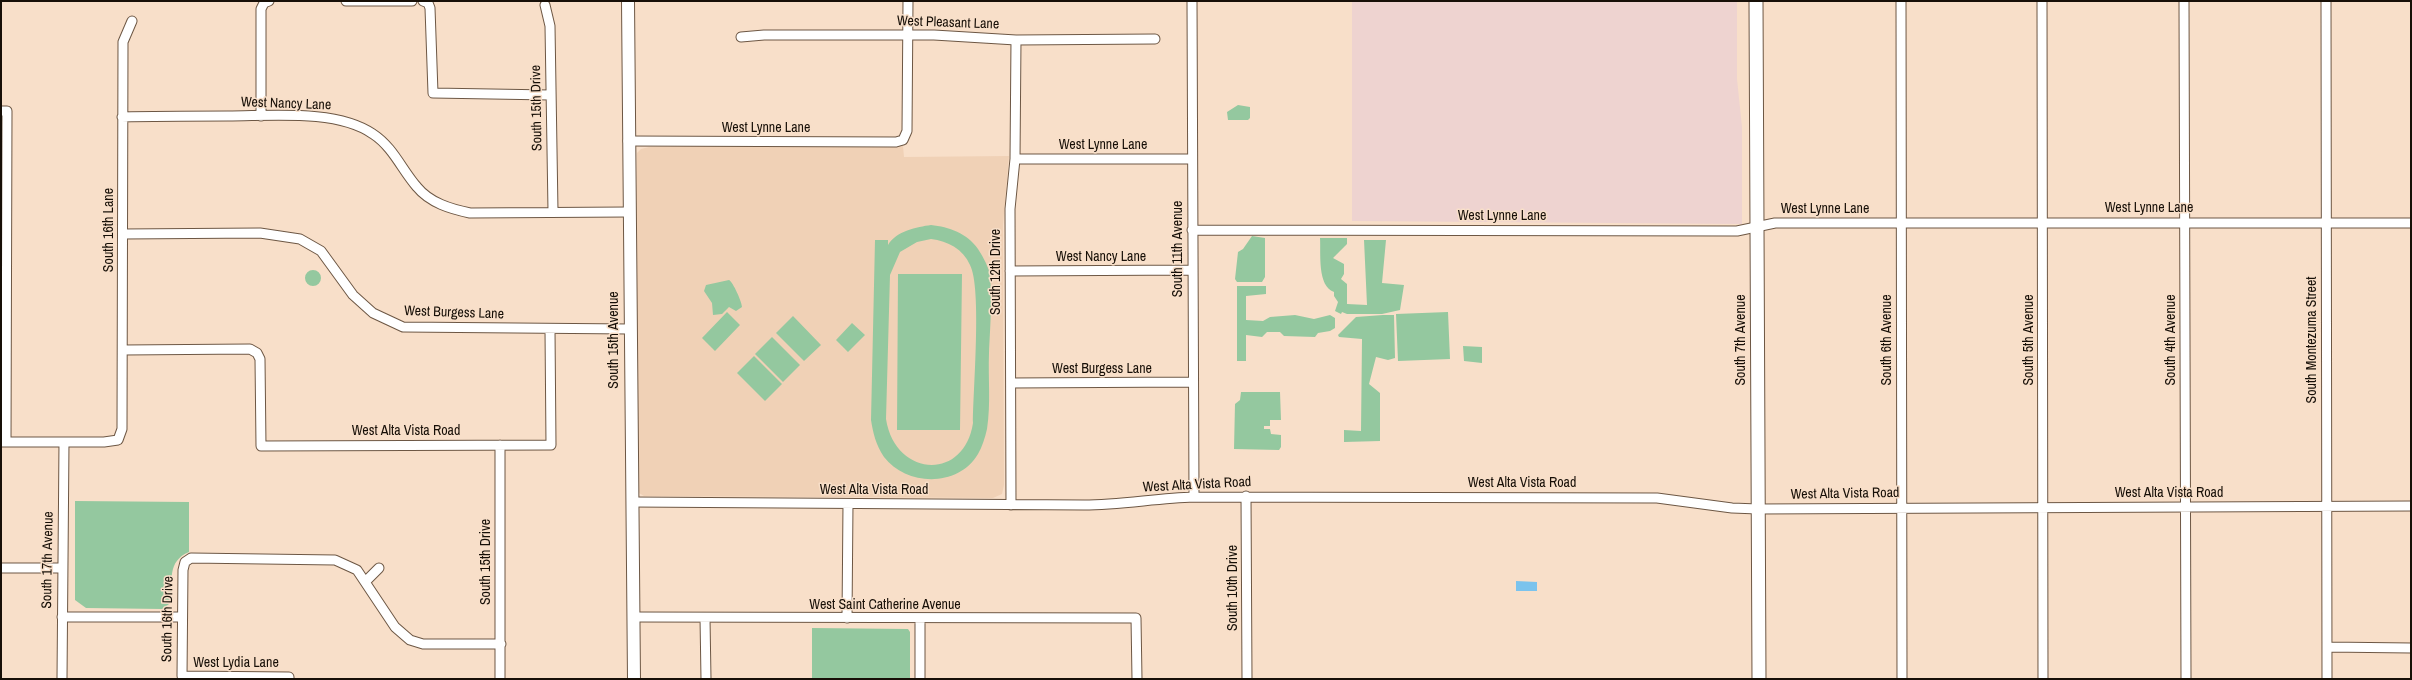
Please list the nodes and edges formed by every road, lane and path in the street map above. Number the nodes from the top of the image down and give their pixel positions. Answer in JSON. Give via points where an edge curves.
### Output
{"nodes":[{"id":1,"x":346,"y":1,"type":"edge"},
{"id":2,"x":356,"y":1,"type":"edge"},
{"id":3,"x":412,"y":1,"type":"edge"},
{"id":4,"x":628,"y":1,"type":"edge"},
{"id":5,"x":908,"y":1,"type":"edge"},
{"id":6,"x":1192,"y":1,"type":"edge"},
{"id":7,"x":1756,"y":1,"type":"edge"},
{"id":8,"x":1901,"y":1,"type":"edge"},
{"id":9,"x":2042,"y":1,"type":"edge"},
{"id":10,"x":2184,"y":1,"type":"edge"},
{"id":11,"x":2326,"y":1,"type":"edge"},
{"id":12,"x":266,"y":2,"type":"edge"},
{"id":13,"x":426,"y":2,"type":"edge"},
{"id":14,"x":545,"y":5,"type":"dead end"},
{"id":15,"x":132,"y":21,"type":"dead end"},
{"id":16,"x":907,"y":35,"type":"junction"},
{"id":17,"x":741,"y":38,"type":"dead end"},
{"id":18,"x":1155,"y":39,"type":"dead end"},
{"id":19,"x":1016,"y":40,"type":"junction"},
{"id":20,"x":550,"y":95,"type":"junction"},
{"id":21,"x":4,"y":111,"type":"edge"},
{"id":22,"x":261,"y":116,"type":"junction"},
{"id":23,"x":122,"y":117,"type":"junction"},
{"id":24,"x":628,"y":141,"type":"junction"},
{"id":25,"x":1015,"y":159,"type":"junction"},
{"id":26,"x":1192,"y":159,"type":"junction"},
{"id":27,"x":553,"y":211,"type":"junction"},
{"id":28,"x":628,"y":212,"type":"junction"},
{"id":29,"x":4,"y":220,"type":"edge"},
{"id":30,"x":2185,"y":222,"type":"junction"},
{"id":31,"x":1900,"y":223,"type":"junction"},
{"id":32,"x":2043,"y":223,"type":"junction"},
{"id":33,"x":2326,"y":223,"type":"junction"},
{"id":34,"x":2411,"y":223,"type":"edge"},
{"id":35,"x":1757,"y":228,"type":"junction"},
{"id":36,"x":1192,"y":230,"type":"junction"},
{"id":37,"x":123,"y":234,"type":"junction"},
{"id":38,"x":1193,"y":270,"type":"junction"},
{"id":39,"x":1010,"y":271,"type":"junction"},
{"id":40,"x":550,"y":330,"type":"junction"},
{"id":41,"x":629,"y":330,"type":"junction"},
{"id":42,"x":124,"y":350,"type":"junction"},
{"id":43,"x":1193,"y":382,"type":"junction"},
{"id":44,"x":1011,"y":383,"type":"junction"},
{"id":45,"x":4,"y":442,"type":"edge"},
{"id":46,"x":64,"y":442,"type":"junction"},
{"id":47,"x":500,"y":445,"type":"junction"},
{"id":48,"x":1246,"y":496,"type":"junction"},
{"id":49,"x":1194,"y":497,"type":"junction"},
{"id":50,"x":632,"y":502,"type":"junction"},
{"id":51,"x":848,"y":504,"type":"junction"},
{"id":52,"x":1011,"y":505,"type":"junction"},
{"id":53,"x":2411,"y":506,"type":"edge"},
{"id":54,"x":2185,"y":507,"type":"junction"},
{"id":55,"x":2327,"y":507,"type":"junction"},
{"id":56,"x":1902,"y":508,"type":"junction"},
{"id":57,"x":2044,"y":508,"type":"junction"},
{"id":58,"x":1758,"y":509,"type":"junction"},
{"id":59,"x":1,"y":568,"type":"edge"},
{"id":60,"x":62,"y":568,"type":"junction"},
{"id":61,"x":379,"y":568,"type":"dead end"},
{"id":62,"x":366,"y":580,"type":"junction"},
{"id":63,"x":62,"y":617,"type":"junction"},
{"id":64,"x":182,"y":617,"type":"junction"},
{"id":65,"x":633,"y":617,"type":"junction"},
{"id":66,"x":705,"y":618,"type":"junction"},
{"id":67,"x":848,"y":618,"type":"junction"},
{"id":68,"x":920,"y":619,"type":"junction"},
{"id":69,"x":501,"y":644,"type":"junction"},
{"id":70,"x":2327,"y":647,"type":"junction"},
{"id":71,"x":2411,"y":648,"type":"edge"},
{"id":72,"x":182,"y":676,"type":"joint"},
{"id":73,"x":289,"y":678,"type":"edge"},
{"id":74,"x":62,"y":679,"type":"edge"},
{"id":75,"x":500,"y":679,"type":"edge"},
{"id":76,"x":634,"y":679,"type":"edge"},
{"id":77,"x":706,"y":679,"type":"edge"},
{"id":78,"x":920,"y":679,"type":"edge"},
{"id":79,"x":1137,"y":679,"type":"edge"},
{"id":80,"x":1247,"y":679,"type":"edge"},
{"id":81,"x":1759,"y":679,"type":"edge"},
{"id":82,"x":1902,"y":679,"type":"edge"},
{"id":83,"x":2043,"y":679,"type":"edge"},
{"id":84,"x":2186,"y":679,"type":"edge"},
{"id":85,"x":2327,"y":679,"type":"edge"}],
"edges":[{"from":1,"to":2,"type":"street"},
{"from":2,"to":3,"type":"street"},
{"from":4,"to":24,"type":"street","name":"South 15th Avenue"},
{"from":5,"to":16,"type":"street"},
{"from":6,"to":26,"type":"street","name":"South 11th Avenue"},
{"from":7,"to":35,"type":"main road","name":"South 7th Avenue"},
{"from":8,"to":31,"type":"street","name":"South 6th Avenue"},
{"from":9,"to":32,"type":"street","name":"South 5th Avenue"},
{"from":10,"to":30,"type":"street","name":"South 4th Avenue"},
{"from":11,"to":33,"type":"street","name":"South Montezuma Street"},
{"from":12,"to":22,"type":"street","via":[[261,9]]},
{"from":13,"to":20,"type":"street","via":[[430,8],[433,93]]},
{"from":14,"to":20,"type":"street","name":"South 15th Drive","via":[[550,26]]},
{"from":15,"to":23,"type":"street","name":"South 16th Lane","via":[[123,42]]},
{"from":16,"to":17,"type":"street","name":"West Pleasant Lane","via":[[764,35]]},
{"from":16,"to":19,"type":"street","name":"West Pleasant Lane"},
{"from":16,"to":24,"type":"street","name":"West Lynne Lane","via":[[907,131],[903,140]]},
{"from":18,"to":19,"type":"street","name":"West Pleasant Lane"},
{"from":19,"to":25,"type":"street","name":"South 12th Drive"},
{"from":20,"to":27,"type":"street","name":"South 15th Drive"},
{"from":21,"to":29,"type":"street"},
{"from":22,"to":23,"type":"street","name":"West Nancy Lane"},
{"from":22,"to":27,"type":"street","name":"West Nancy Lane","via":[[336,119],[361,127],[374,134],[390,149],[418,188],[432,200],[449,208],[470,213]]},
{"from":23,"to":37,"type":"street","name":"South 16th Lane"},
{"from":24,"to":28,"type":"street","name":"South 15th Avenue"},
{"from":25,"to":26,"type":"street","name":"West Lynne Lane"},
{"from":25,"to":39,"type":"street","name":"South 12th Drive","via":[[1010,209]]},
{"from":26,"to":36,"type":"street","name":"South 11th Avenue"},
{"from":27,"to":28,"type":"street","name":"West Nancy Lane"},
{"from":28,"to":41,"type":"street","name":"South 15th Avenue"},
{"from":29,"to":45,"type":"street"},
{"from":30,"to":32,"type":"street","name":"West Lynne Lane"},
{"from":30,"to":33,"type":"street","name":"West Lynne Lane"},
{"from":30,"to":54,"type":"street","name":"South 4th Avenue"},
{"from":31,"to":32,"type":"street","name":"West Lynne Lane"},
{"from":31,"to":35,"type":"street","name":"West Lynne Lane","via":[[1775,223]]},
{"from":31,"to":56,"type":"street","name":"South 6th Avenue"},
{"from":32,"to":57,"type":"street","name":"South 5th Avenue"},
{"from":33,"to":34,"type":"street","name":"West Lynne Lane"},
{"from":33,"to":55,"type":"street","name":"South Montezuma Street"},
{"from":35,"to":36,"type":"street","name":"West Lynne Lane","via":[[1737,231]]},
{"from":35,"to":58,"type":"main road","name":"South 7th Avenue"},
{"from":36,"to":38,"type":"street","name":"South 11th Avenue"},
{"from":37,"to":40,"type":"street","name":"West Burgess Lane","via":[[260,233],[300,239],[321,251],[353,295],[386,321],[403,327]]},
{"from":37,"to":42,"type":"street","name":"South 16th Lane"},
{"from":38,"to":39,"type":"street","name":"West Nancy Lane"},
{"from":38,"to":43,"type":"street","name":"South 11th Avenue"},
{"from":39,"to":44,"type":"street","name":"South 12th Drive"},
{"from":40,"to":41,"type":"street","name":"West Burgess Lane"},
{"from":40,"to":47,"type":"street","name":"West Alta Vista Road","via":[[551,445]]},
{"from":41,"to":50,"type":"street","name":"South 15th Avenue"},
{"from":42,"to":46,"type":"street","name":"South 16th Lane","via":[[122,429],[118,440]]},
{"from":42,"to":47,"type":"street","name":"West Alta Vista Road","via":[[250,349],[258,352],[261,446]]},
{"from":43,"to":44,"type":"street","name":"West Burgess Lane"},
{"from":43,"to":49,"type":"street","name":"South 11th Avenue"},
{"from":44,"to":52,"type":"street","name":"South 12th Drive"},
{"from":45,"to":46,"type":"street"},
{"from":46,"to":60,"type":"street","name":"South 17th Avenue"},
{"from":47,"to":69,"type":"street","name":"South 15th Drive"},
{"from":48,"to":49,"type":"street","name":"West Alta Vista Road"},
{"from":48,"to":58,"type":"street","name":"West Alta Vista Road","via":[[1657,498]]},
{"from":48,"to":80,"type":"street","name":"South 10th Drive"},
{"from":49,"to":52,"type":"street","name":"West Alta Vista Road","via":[[1164,498],[1121,505]]},
{"from":50,"to":51,"type":"street","name":"West Alta Vista Road"},
{"from":50,"to":65,"type":"street","name":"South 15th Avenue"},
{"from":51,"to":52,"type":"street","name":"West Alta Vista Road"},
{"from":51,"to":67,"type":"street"},
{"from":53,"to":55,"type":"street","name":"West Alta Vista Road"},
{"from":54,"to":55,"type":"street","name":"West Alta Vista Road"},
{"from":54,"to":57,"type":"street","name":"West Alta Vista Road"},
{"from":54,"to":84,"type":"street","name":"South 4th Avenue"},
{"from":55,"to":70,"type":"street","name":"South Montezuma Street"},
{"from":56,"to":57,"type":"street","name":"West Alta Vista Road"},
{"from":56,"to":58,"type":"street","name":"West Alta Vista Road"},
{"from":56,"to":82,"type":"street","name":"South 6th Avenue"},
{"from":57,"to":83,"type":"street","name":"South 5th Avenue"},
{"from":58,"to":81,"type":"main road","name":"South 7th Avenue"},
{"from":59,"to":60,"type":"street"},
{"from":60,"to":63,"type":"street","name":"South 17th Avenue"},
{"from":61,"to":62,"type":"street"},
{"from":62,"to":64,"type":"street","name":"South 16th Drive","via":[[357,570],[335,560],[191,558],[185,562]]},
{"from":62,"to":69,"type":"street","via":[[395,627],[410,640],[423,644]]},
{"from":63,"to":64,"type":"street"},
{"from":63,"to":74,"type":"street","name":"South 17th Avenue"},
{"from":64,"to":72,"type":"street","name":"South 16th Drive"},
{"from":65,"to":66,"type":"street","name":"West Saint Catherine Avenue"},
{"from":65,"to":76,"type":"street","name":"South 15th Avenue"},
{"from":66,"to":67,"type":"street","name":"West Saint Catherine Avenue"},
{"from":66,"to":77,"type":"street"},
{"from":67,"to":68,"type":"street","name":"West Saint Catherine Avenue"},
{"from":68,"to":78,"type":"street"},
{"from":68,"to":79,"type":"street","name":"West Saint Catherine Avenue","via":[[1136,618]]},
{"from":69,"to":75,"type":"street","name":"South 15th Drive"},
{"from":70,"to":71,"type":"street"},
{"from":70,"to":85,"type":"street","name":"South Montezuma Street"},
{"from":72,"to":73,"type":"street","name":"West Lydia Lane"}]}
